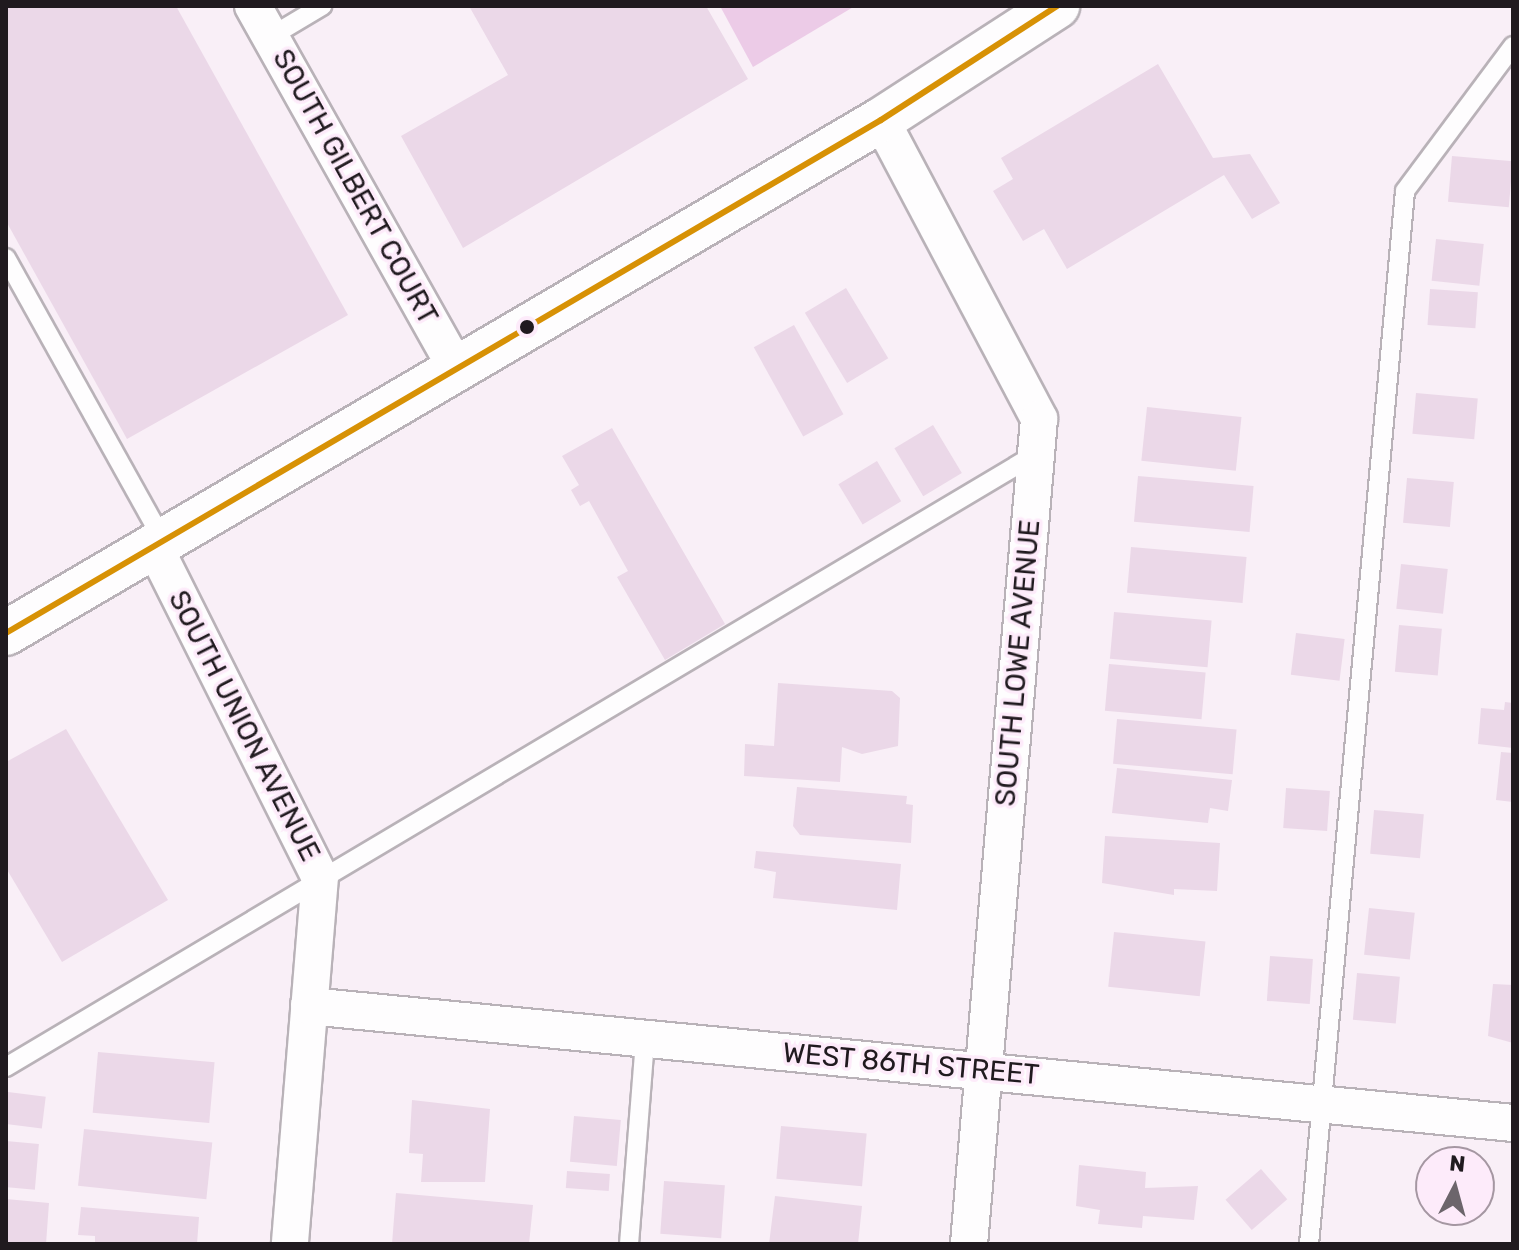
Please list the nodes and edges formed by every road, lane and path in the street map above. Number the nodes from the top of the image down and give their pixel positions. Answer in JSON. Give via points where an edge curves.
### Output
{"nodes":[{"id":1,"x":322,"y":6,"type":"edge"},
{"id":2,"x":1057,"y":6,"type":"edge"},
{"id":3,"x":262,"y":21,"type":"edge"},
{"id":4,"x":1513,"y":46,"type":"edge"},
{"id":5,"x":881,"y":120,"type":"junction"},
{"id":6,"x":6,"y":258,"type":"edge"},
{"id":7,"x":456,"y":368,"type":"junction"},
{"id":8,"x":1036,"y":454,"type":"junction"},
{"id":9,"x":159,"y":543,"type":"junction"},
{"id":10,"x":6,"y":633,"type":"edge"},
{"id":11,"x":320,"y":877,"type":"junction"},
{"id":12,"x":309,"y":1006,"type":"junction"},
{"id":13,"x":645,"y":1039,"type":"junction"},
{"id":14,"x":6,"y":1067,"type":"edge"},
{"id":15,"x":984,"y":1071,"type":"junction"},
{"id":16,"x":1321,"y":1104,"type":"junction"},
{"id":17,"x":1513,"y":1123,"type":"edge"},
{"id":18,"x":290,"y":1244,"type":"edge"},
{"id":19,"x":629,"y":1244,"type":"edge"},
{"id":20,"x":969,"y":1244,"type":"edge"},
{"id":21,"x":1309,"y":1244,"type":"edge"}],
"edges":[{"from":1,"to":3,"type":"lane"},
{"from":2,"to":5,"type":"street"},
{"from":3,"to":7,"type":"street","name":"SOUTH GILBERT COURT"},
{"from":4,"to":16,"type":"lane","via":[[1405,191]]},
{"from":5,"to":7,"type":"street"},
{"from":5,"to":8,"type":"street","name":"SOUTH LOWE AVENUE","via":[[1039,419]]},
{"from":6,"to":9,"type":"lane"},
{"from":7,"to":9,"type":"street"},
{"from":8,"to":11,"type":"lane"},
{"from":8,"to":15,"type":"street","name":"SOUTH LOWE AVENUE"},
{"from":9,"to":10,"type":"street"},
{"from":9,"to":11,"type":"street","name":"SOUTH UNION AVENUE"},
{"from":11,"to":12,"type":"street","name":"SOUTH UNION AVENUE"},
{"from":11,"to":14,"type":"lane"},
{"from":12,"to":13,"type":"street","name":"WEST 86TH STREET"},
{"from":12,"to":18,"type":"street","name":"SOUTH UNION AVENUE"},
{"from":13,"to":15,"type":"street","name":"WEST 86TH STREET"},
{"from":13,"to":19,"type":"lane"},
{"from":15,"to":16,"type":"street","name":"WEST 86TH STREET"},
{"from":15,"to":20,"type":"street","name":"SOUTH LOWE AVENUE"},
{"from":16,"to":17,"type":"street","name":"WEST 86TH STREET"},
{"from":16,"to":21,"type":"lane"}]}
